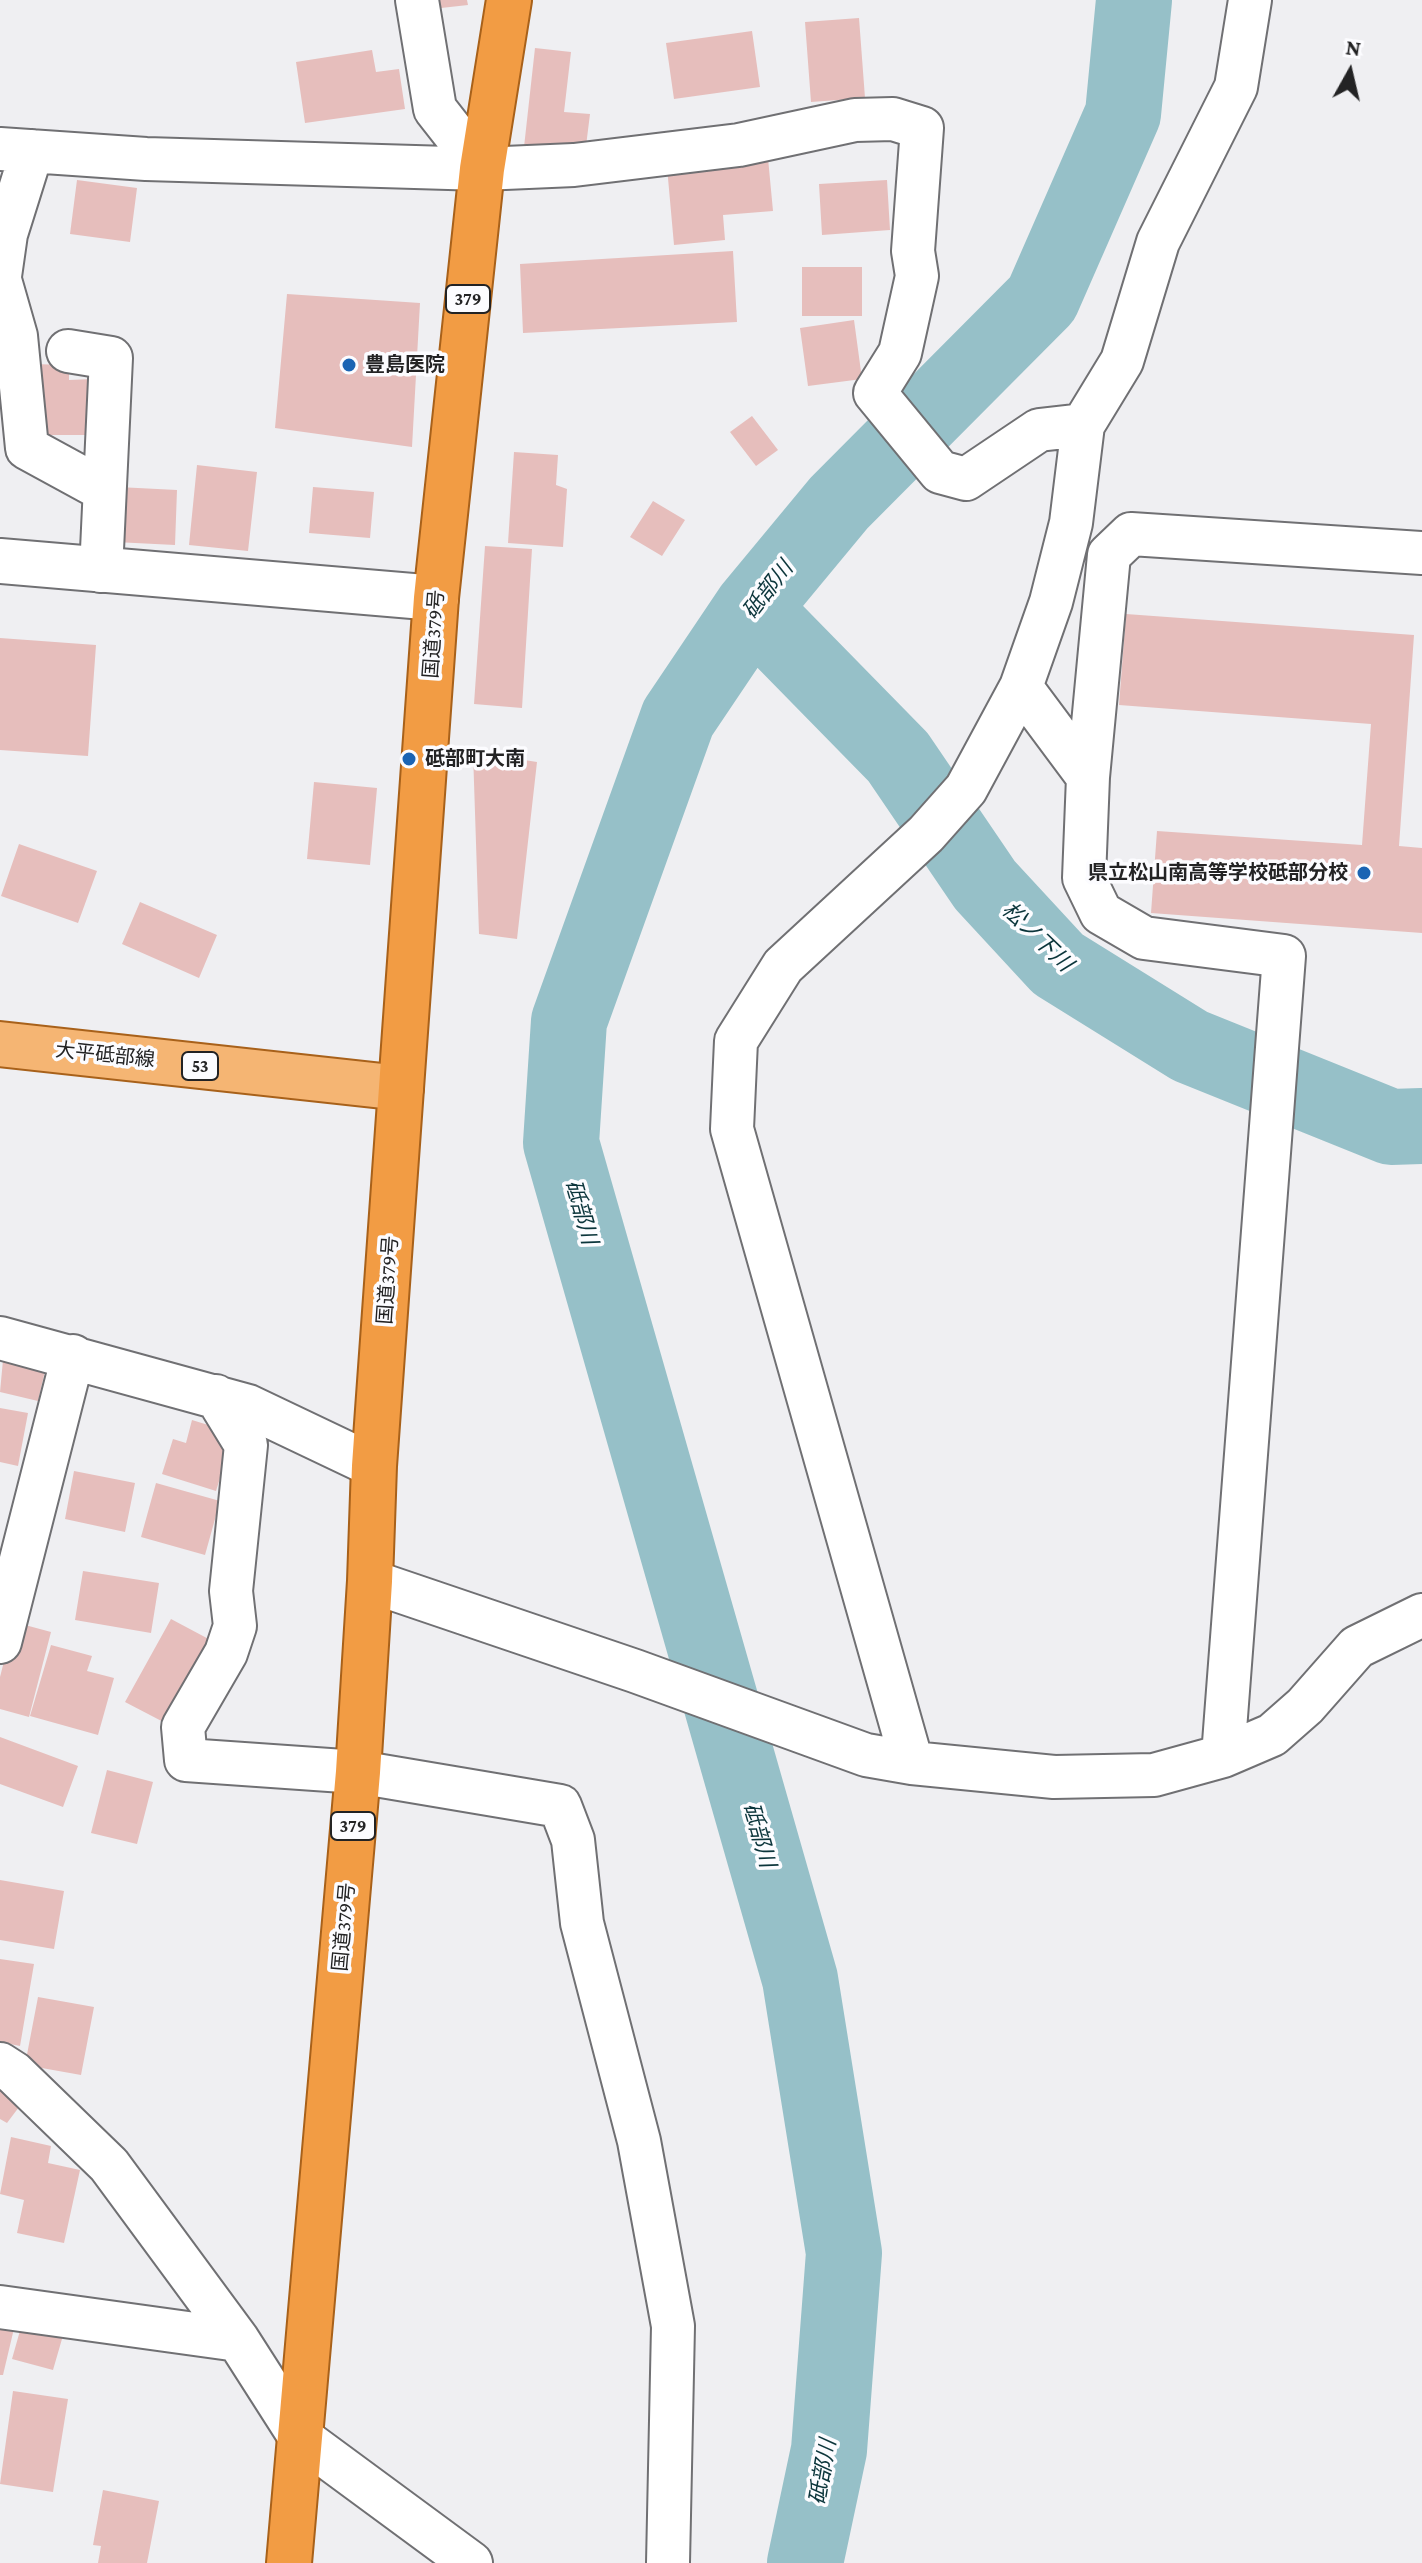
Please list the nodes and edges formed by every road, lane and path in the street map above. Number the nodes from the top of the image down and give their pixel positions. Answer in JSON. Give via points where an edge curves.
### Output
{"nodes":[{"id":1,"x":417,"y":0,"type":"edge"},
{"id":2,"x":509,"y":0,"type":"edge"},
{"id":3,"x":1250,"y":0,"type":"edge"},
{"id":4,"x":16,"y":150,"type":"edge"},
{"id":5,"x":482,"y":169,"type":"junction"},
{"id":6,"x":0,"y":278,"type":"edge"},
{"id":7,"x":68,"y":351,"type":"dead end"},
{"id":8,"x":1083,"y":425,"type":"junction"},
{"id":9,"x":104,"y":490,"type":"junction"},
{"id":10,"x":1422,"y":553,"type":"edge"},
{"id":11,"x":0,"y":561,"type":"edge"},
{"id":12,"x":101,"y":571,"type":"junction"},
{"id":13,"x":436,"y":598,"type":"junction"},
{"id":14,"x":1021,"y":687,"type":"junction"},
{"id":15,"x":1088,"y":777,"type":"junction"},
{"id":16,"x":0,"y":1044,"type":"edge"},
{"id":17,"x":401,"y":1088,"type":"junction"},
{"id":18,"x":0,"y":1338,"type":"edge"},
{"id":19,"x":73,"y":1356,"type":"junction"},
{"id":20,"x":216,"y":1396,"type":"junction"},
{"id":21,"x":374,"y":1466,"type":"junction"},
{"id":22,"x":370,"y":1581,"type":"junction"},
{"id":23,"x":1421,"y":1618,"type":"edge"},
{"id":24,"x":0,"y":1642,"type":"edge"},
{"id":25,"x":1223,"y":1756,"type":"junction"},
{"id":26,"x":912,"y":1763,"type":"junction"},
{"id":27,"x":358,"y":1772,"type":"junction"},
{"id":28,"x":0,"y":2064,"type":"edge"},
{"id":29,"x":0,"y":2307,"type":"edge"},
{"id":30,"x":238,"y":2340,"type":"junction"},
{"id":31,"x":300,"y":2437,"type":"junction"},
{"id":32,"x":289,"y":2563,"type":"edge"},
{"id":33,"x":471,"y":2563,"type":"edge"},
{"id":34,"x":668,"y":2563,"type":"edge"}],
"edges":[{"from":1,"to":5,"type":"street","via":[[435,109]]},
{"from":2,"to":5,"type":"highway","name":"国道379号","number":"379"},
{"from":3,"to":8,"type":"street","via":[[1236,87],[1158,242],[1122,361]]},
{"from":4,"to":5,"type":"street"},
{"from":4,"to":6,"type":"street"},
{"from":5,"to":8,"type":"street","via":[[574,165],[739,145],[855,120],[893,119],[922,128],[913,251],[917,276],[900,353],[875,393],[940,472],[966,479],[1039,430]]},
{"from":5,"to":13,"type":"highway","name":"国道379号","number":"379"},
{"from":6,"to":9,"type":"street","via":[[16,336],[27,448]]},
{"from":7,"to":9,"type":"street","via":[[111,358]]},
{"from":8,"to":14,"type":"street","via":[[1071,523]]},
{"from":9,"to":12,"type":"street"},
{"from":10,"to":15,"type":"street","via":[[1131,534],[1109,555]]},
{"from":11,"to":12,"type":"street"},
{"from":12,"to":13,"type":"street"},
{"from":13,"to":17,"type":"highway","name":"国道379号","number":"379"},
{"from":14,"to":15,"type":"street"},
{"from":14,"to":26,"type":"street","via":[[966,789],[926,834],[783,966],[736,1041],[732,1129]]},
{"from":15,"to":25,"type":"street","via":[[1084,878],[1101,913],[1144,938],[1284,956]]},
{"from":16,"to":17,"type":"main road","name":"大平砥部線","number":"53"},
{"from":17,"to":21,"type":"highway","name":"国道379号","number":"379"},
{"from":18,"to":19,"type":"street"},
{"from":19,"to":20,"type":"street"},
{"from":19,"to":24,"type":"street"},
{"from":20,"to":21,"type":"street"},
{"from":20,"to":27,"type":"street","via":[[246,1445],[231,1591],[235,1626],[226,1653],[183,1727],[186,1760]]},
{"from":21,"to":22,"type":"highway","name":"国道379号","number":"379"},
{"from":22,"to":26,"type":"street","via":[[866,1755]]},
{"from":22,"to":27,"type":"highway","name":"国道379号","number":"379"},
{"from":23,"to":25,"type":"street","via":[[1357,1647],[1272,1735]]},
{"from":25,"to":26,"type":"street","via":[[1154,1775],[1068,1777]]},
{"from":27,"to":31,"type":"highway","name":"国道379号","number":"379"},
{"from":27,"to":34,"type":"street","via":[[560,1806],[573,1840],[582,1923],[639,2141],[673,2326]]},
{"from":28,"to":30,"type":"street","via":[[109,2165]]},
{"from":29,"to":30,"type":"street"},
{"from":30,"to":31,"type":"street"},
{"from":31,"to":32,"type":"highway","name":"国道379号","number":"379"},
{"from":31,"to":33,"type":"street"}]}
